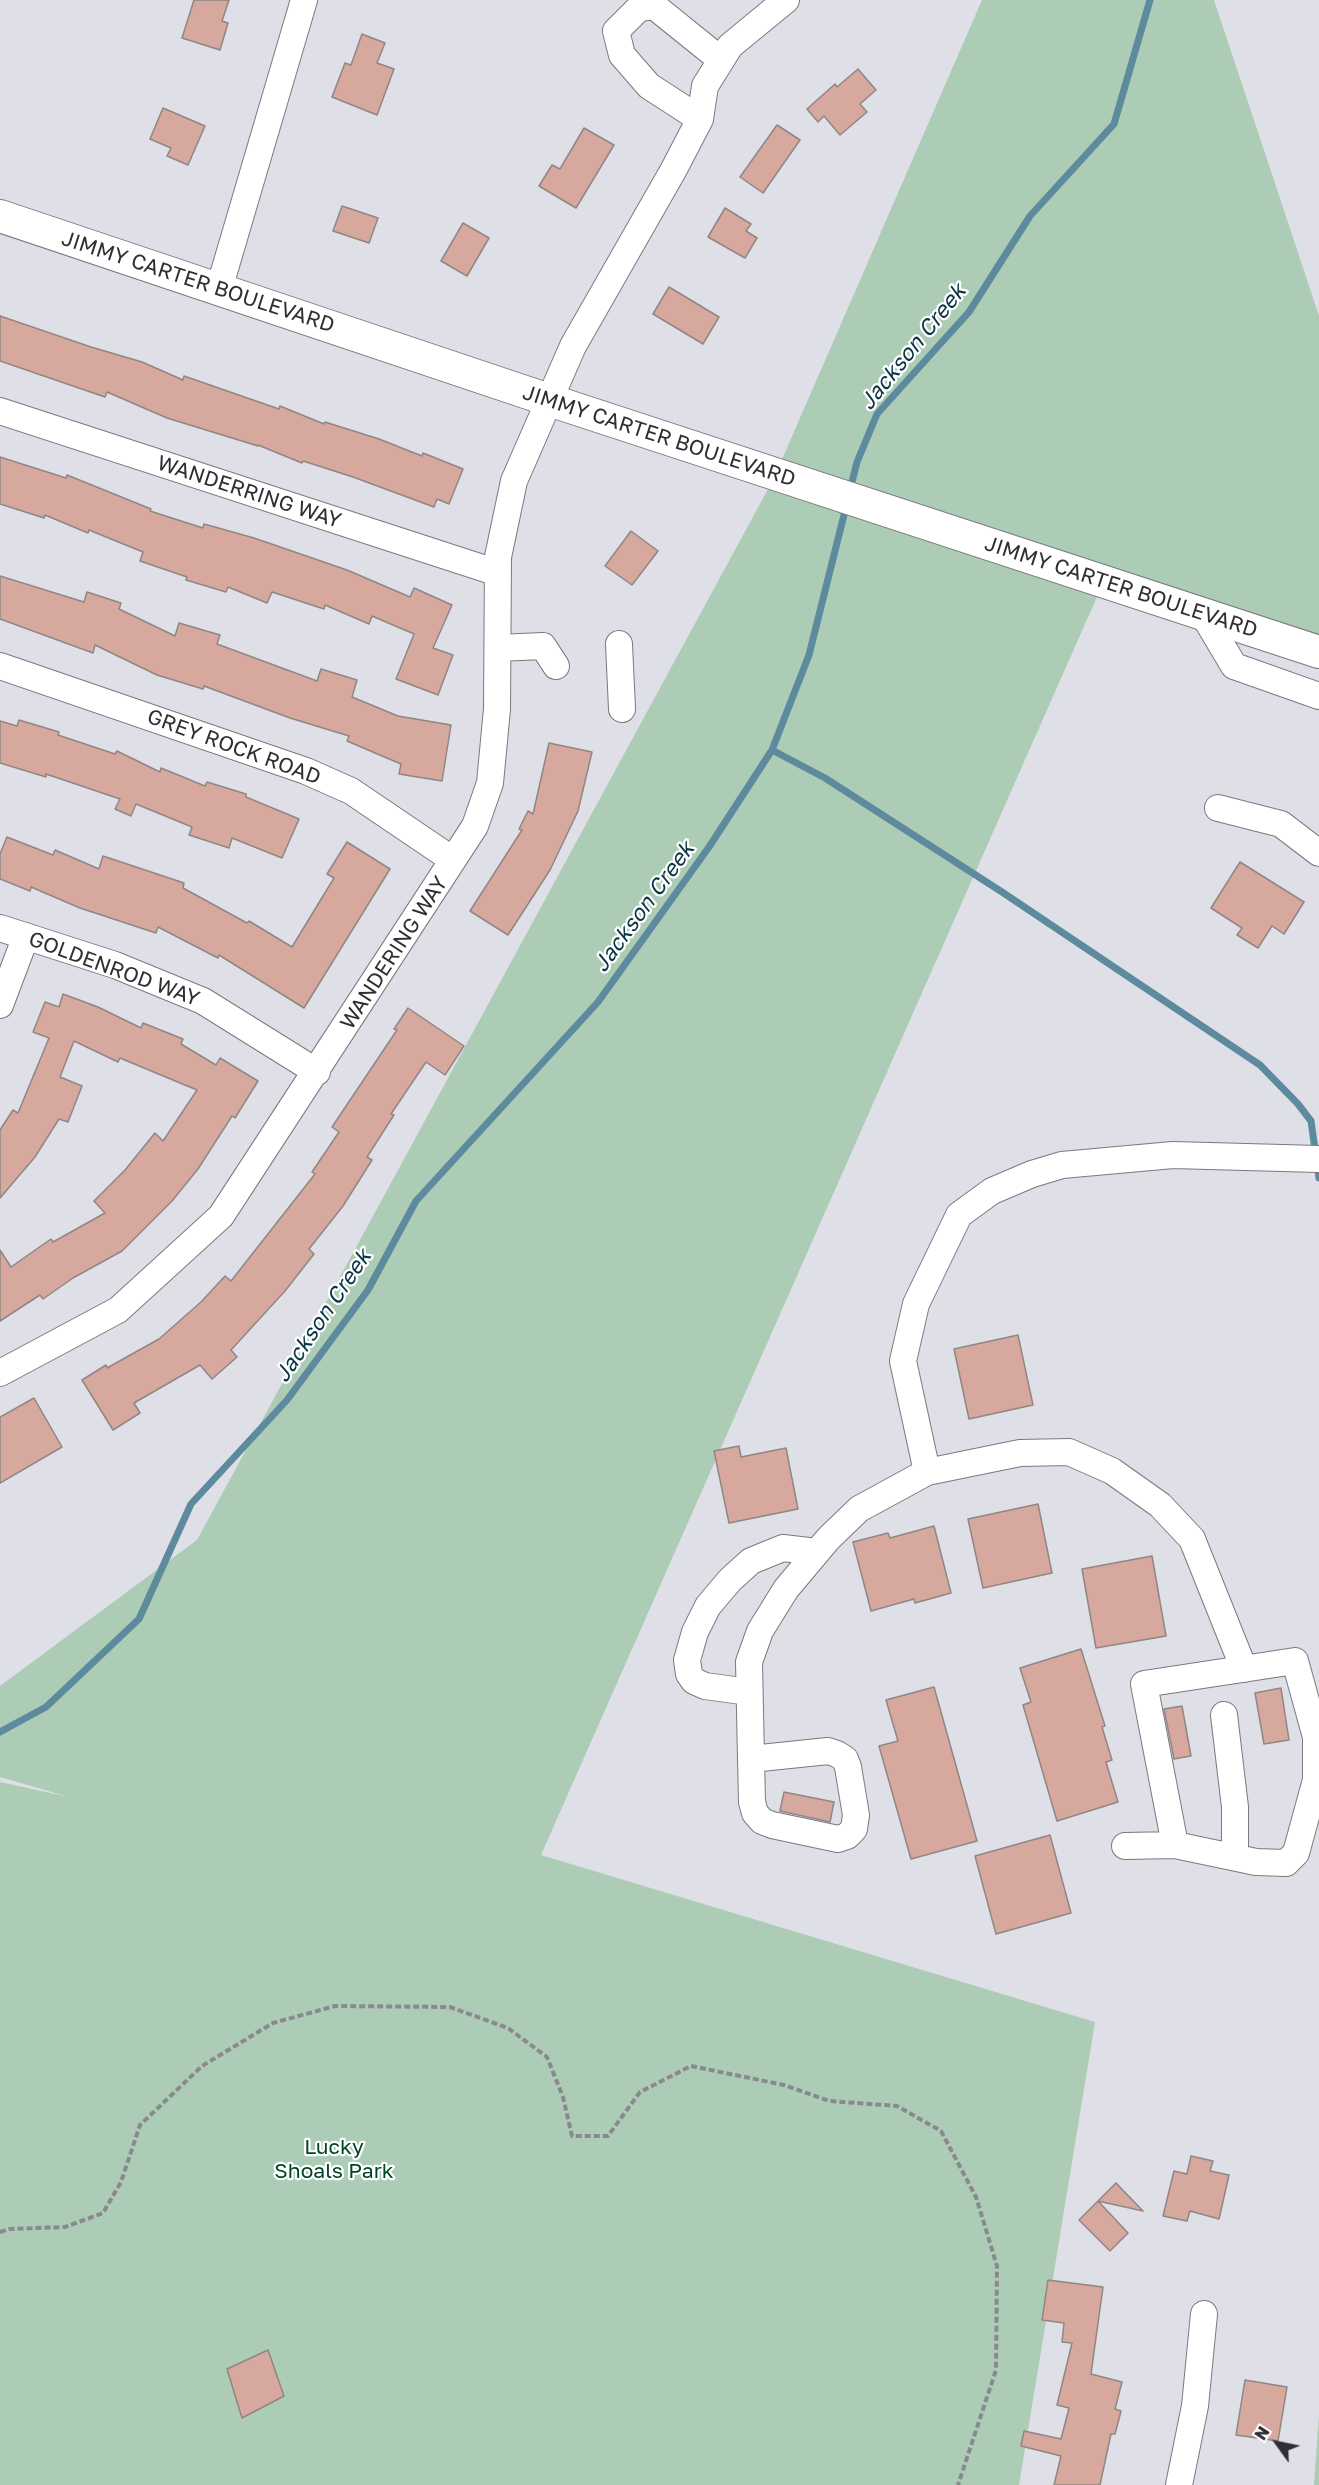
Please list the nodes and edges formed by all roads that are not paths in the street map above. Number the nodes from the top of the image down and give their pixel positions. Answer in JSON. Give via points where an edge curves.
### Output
{"nodes":[{"id":1,"x":304,"y":0,"type":"edge"},
{"id":2,"x":786,"y":0,"type":"edge"},
{"id":3,"x":721,"y":60,"type":"junction"},
{"id":4,"x":700,"y":119,"type":"junction"},
{"id":5,"x":0,"y":216,"type":"edge"},
{"id":6,"x":219,"y":289,"type":"junction"},
{"id":7,"x":549,"y":400,"type":"junction"},
{"id":8,"x":0,"y":411,"type":"edge"},
{"id":9,"x":498,"y":573,"type":"junction"},
{"id":10,"x":1203,"y":614,"type":"junction"},
{"id":11,"x":619,"y":644,"type":"dead end"},
{"id":12,"x":498,"y":648,"type":"junction"},
{"id":13,"x":1319,"y":652,"type":"edge"},
{"id":14,"x":0,"y":666,"type":"edge"},
{"id":15,"x":556,"y":666,"type":"dead end"},
{"id":16,"x":1319,"y":696,"type":"edge"},
{"id":17,"x":622,"y":709,"type":"dead end"},
{"id":18,"x":1218,"y":808,"type":"dead end"},
{"id":19,"x":1319,"y":853,"type":"edge"},
{"id":20,"x":453,"y":860,"type":"junction"},
{"id":21,"x":0,"y":928,"type":"edge"},
{"id":22,"x":26,"y":936,"type":"junction"},
{"id":23,"x":0,"y":1005,"type":"edge"},
{"id":24,"x":316,"y":1072,"type":"junction"},
{"id":25,"x":1319,"y":1159,"type":"edge"},
{"id":26,"x":0,"y":1373,"type":"edge"},
{"id":27,"x":927,"y":1472,"type":"junction"},
{"id":28,"x":817,"y":1552,"type":"junction"},
{"id":29,"x":1244,"y":1669,"type":"junction"},
{"id":30,"x":749,"y":1692,"type":"junction"},
{"id":31,"x":1224,"y":1715,"type":"dead end"},
{"id":32,"x":751,"y":1759,"type":"junction"},
{"id":33,"x":1175,"y":1845,"type":"junction"},
{"id":34,"x":1125,"y":1846,"type":"dead end"},
{"id":35,"x":1236,"y":1857,"type":"junction"},
{"id":36,"x":1204,"y":2314,"type":"dead end"},
{"id":37,"x":1179,"y":2485,"type":"edge"}],
"edges":[{"from":1,"to":6,"type":"street"},
{"from":2,"to":3,"type":"street","name":"WANDERING WAY","via":[[730,46]]},
{"from":3,"to":4,"type":"street","name":"WANDERING WAY","via":[[705,86]]},
{"from":3,"to":4,"type":"street","via":[[654,6],[639,8],[616,31],[622,55],[649,86]]},
{"from":4,"to":7,"type":"street","name":"WANDERING WAY","via":[[573,346]]},
{"from":5,"to":6,"type":"main road","name":"JIMMY CARTER BOULEVARD"},
{"from":6,"to":7,"type":"main road","name":"JIMMY CARTER BOULEVARD"},
{"from":7,"to":9,"type":"street","name":"WANDERING WAY","via":[[513,481]]},
{"from":7,"to":10,"type":"main road","name":"JIMMY CARTER BOULEVARD"},
{"from":8,"to":9,"type":"street","name":"WANDERRING WAY"},
{"from":9,"to":12,"type":"street","name":"WANDERING WAY"},
{"from":10,"to":13,"type":"main road","name":"JIMMY CARTER BOULEVARD"},
{"from":10,"to":16,"type":"street","via":[[1234,666]]},
{"from":11,"to":17,"type":"street"},
{"from":12,"to":15,"type":"street","via":[[543,646]]},
{"from":12,"to":20,"type":"street","name":"WANDERING WAY","via":[[490,783],[475,826]]},
{"from":14,"to":20,"type":"street","name":"GREY ROCK ROAD","via":[[306,771],[351,791]]},
{"from":18,"to":19,"type":"street","via":[[1281,824]]},
{"from":20,"to":24,"type":"street","name":"WANDERING WAY"},
{"from":21,"to":22,"type":"street","name":"GOLDENROD WAY"},
{"from":22,"to":23,"type":"street"},
{"from":22,"to":24,"type":"street","name":"GOLDENROD WAY","via":[[115,965],[203,1001]]},
{"from":24,"to":26,"type":"street","name":"WANDERING WAY","via":[[222,1216],[190,1247],[118,1310]]},
{"from":25,"to":27,"type":"street","via":[[1173,1155],[1062,1165],[992,1191],[959,1215],[916,1304],[903,1361]]},
{"from":27,"to":28,"type":"street","via":[[859,1509]]},
{"from":27,"to":29,"type":"street","via":[[1020,1453],[1069,1452],[1112,1471],[1160,1505],[1192,1539]]},
{"from":28,"to":30,"type":"street","via":[[786,1589],[760,1631],[749,1662]]},
{"from":28,"to":30,"type":"street","via":[[783,1548],[751,1561],[708,1606],[695,1632],[687,1660],[694,1681]]},
{"from":29,"to":33,"type":"street","via":[[1144,1684]]},
{"from":29,"to":35,"type":"street","via":[[1295,1660],[1316,1737],[1316,1780],[1296,1852],[1286,1863]]},
{"from":30,"to":32,"type":"street"},
{"from":31,"to":35,"type":"street","via":[[1234,1797]]},
{"from":32,"to":32,"type":"street","via":[[752,1802],[762,1821],[838,1839],[855,1829],[848,1767],[837,1754],[828,1751]]},
{"from":33,"to":34,"type":"street"},
{"from":33,"to":35,"type":"street"},
{"from":36,"to":37,"type":"street","via":[[1196,2406]]}]}
